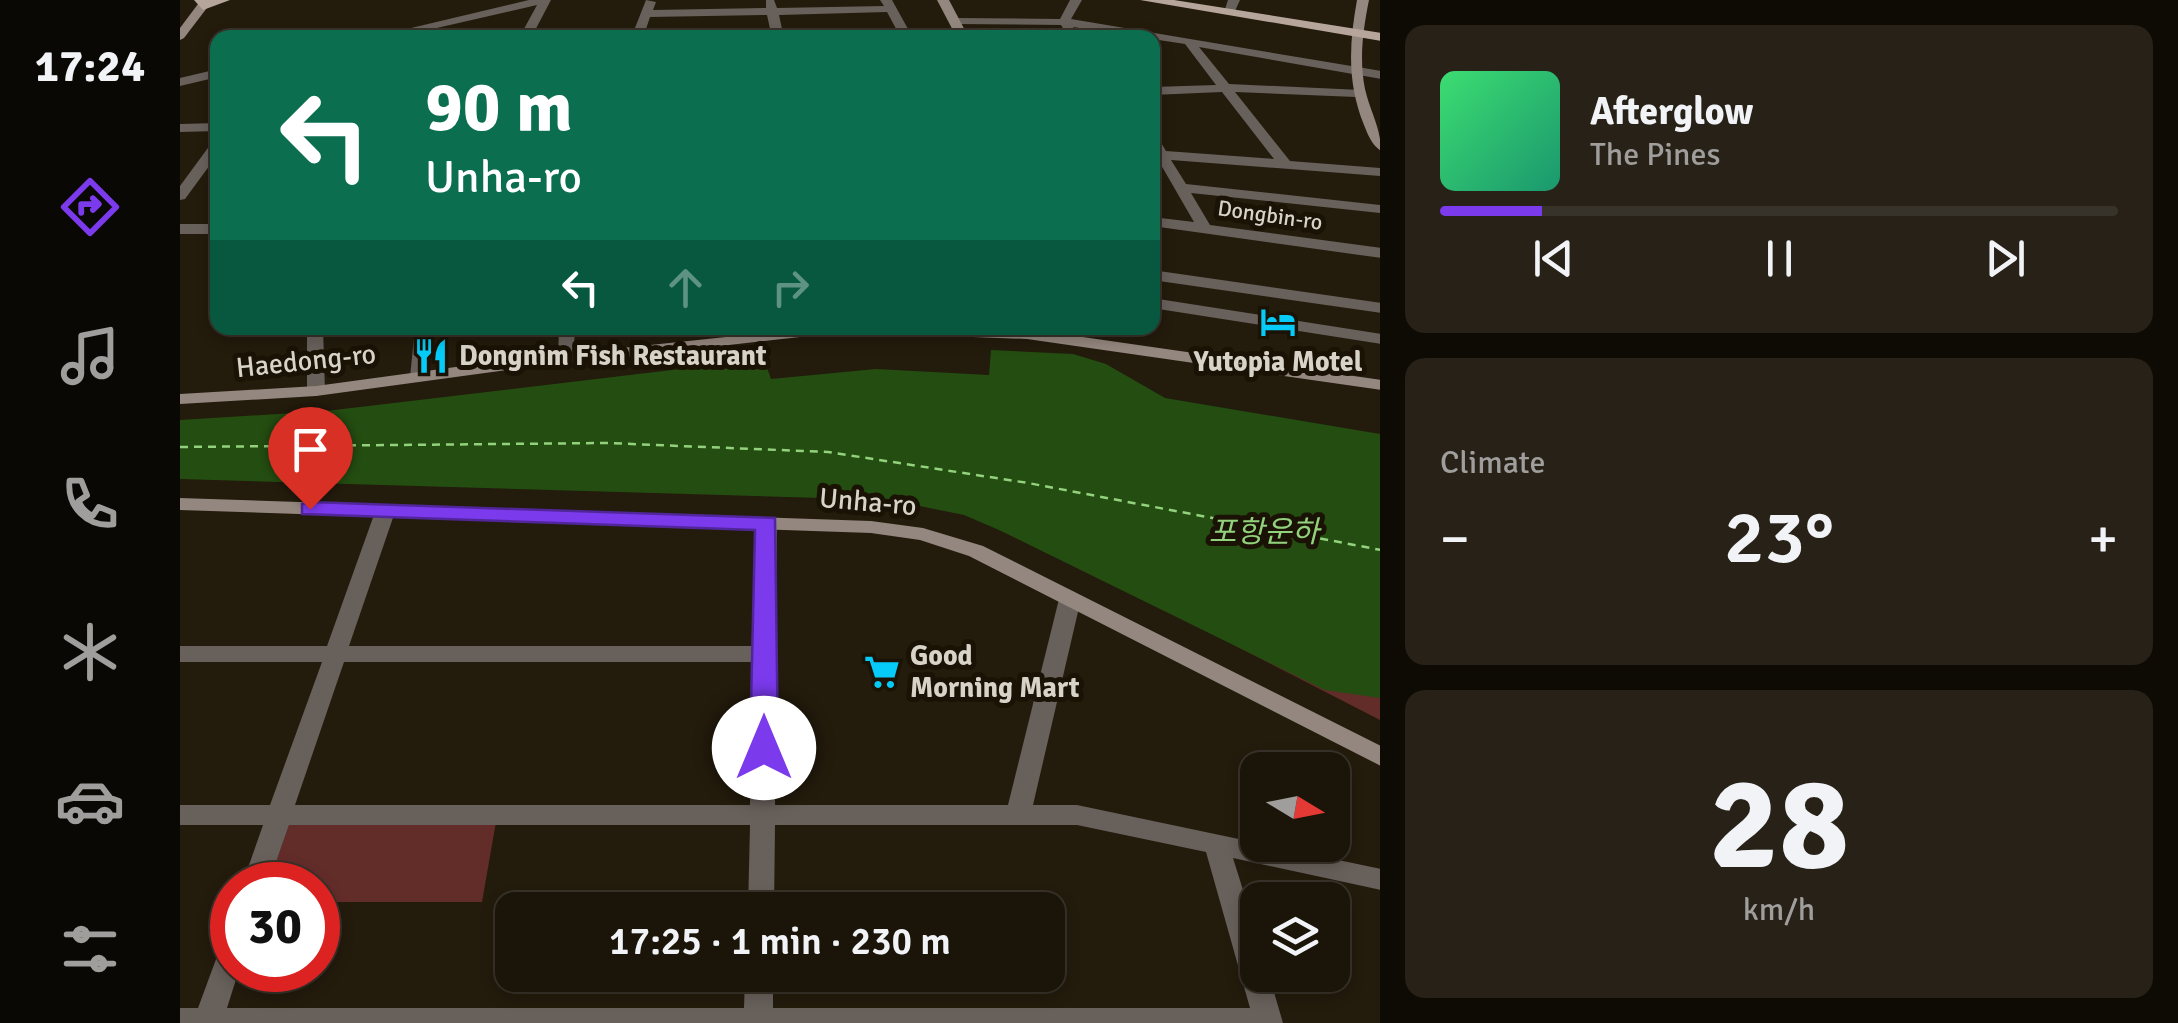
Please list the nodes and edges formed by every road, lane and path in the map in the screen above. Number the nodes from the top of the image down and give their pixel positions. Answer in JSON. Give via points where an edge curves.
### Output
{"nodes":[{"id":1,"x":223,"y":0,"type":"edge"},
{"id":2,"x":544,"y":0,"type":"edge"},
{"id":3,"x":651,"y":0,"type":"edge"},
{"id":4,"x":944,"y":0,"type":"edge"},
{"id":5,"x":1076,"y":0,"type":"edge"},
{"id":6,"x":1147,"y":0,"type":"edge"},
{"id":7,"x":1178,"y":0,"type":"edge"},
{"id":8,"x":1362,"y":0,"type":"edge"},
{"id":9,"x":204,"y":2,"type":"edge"},
{"id":10,"x":888,"y":4,"type":"edge"},
{"id":11,"x":1232,"y":4,"type":"edge"},
{"id":12,"x":770,"y":5,"type":"edge"},
{"id":13,"x":646,"y":14,"type":"junction"},
{"id":14,"x":955,"y":21,"type":"junction"},
{"id":15,"x":1064,"y":22,"type":"junction"},
{"id":16,"x":411,"y":30,"type":"edge"},
{"id":17,"x":529,"y":30,"type":"edge"},
{"id":18,"x":640,"y":30,"type":"edge"},
{"id":19,"x":776,"y":30,"type":"edge"},
{"id":20,"x":903,"y":30,"type":"edge"},
{"id":21,"x":959,"y":30,"type":"edge"},
{"id":22,"x":1070,"y":30,"type":"edge"},
{"id":23,"x":1114,"y":30,"type":"edge"},
{"id":24,"x":1358,"y":30,"type":"junction"},
{"id":25,"x":1380,"y":34,"type":"edge"},
{"id":26,"x":180,"y":36,"type":"edge"},
{"id":27,"x":1160,"y":37,"type":"edge"},
{"id":28,"x":1189,"y":42,"type":"junction"},
{"id":29,"x":1352,"y":70,"type":"junction"},
{"id":30,"x":210,"y":75,"type":"edge"},
{"id":31,"x":1380,"y":75,"type":"edge"},
{"id":32,"x":180,"y":82,"type":"edge"},
{"id":33,"x":1228,"y":88,"type":"junction"},
{"id":34,"x":1160,"y":91,"type":"edge"},
{"id":35,"x":1356,"y":93,"type":"junction"},
{"id":36,"x":1374,"y":120,"type":"edge"},
{"id":37,"x":180,"y":128,"type":"edge"},
{"id":38,"x":210,"y":128,"type":"edge"},
{"id":39,"x":1380,"y":147,"type":"edge"},
{"id":40,"x":210,"y":155,"type":"edge"},
{"id":41,"x":1160,"y":155,"type":"edge"},
{"id":42,"x":1160,"y":156,"type":"edge"},
{"id":43,"x":1286,"y":165,"type":"junction"},
{"id":44,"x":1380,"y":172,"type":"edge"},
{"id":45,"x":1185,"y":188,"type":"junction"},
{"id":46,"x":180,"y":196,"type":"edge"},
{"id":47,"x":1380,"y":209,"type":"edge"},
{"id":48,"x":1160,"y":222,"type":"edge"},
{"id":49,"x":1206,"y":228,"type":"junction"},
{"id":50,"x":180,"y":229,"type":"edge"},
{"id":51,"x":210,"y":229,"type":"edge"},
{"id":52,"x":1380,"y":253,"type":"edge"},
{"id":53,"x":1160,"y":275,"type":"edge"},
{"id":54,"x":1160,"y":304,"type":"edge"},
{"id":55,"x":1380,"y":308,"type":"edge"},
{"id":56,"x":315,"y":335,"type":"edge"},
{"id":57,"x":422,"y":335,"type":"edge"},
{"id":58,"x":567,"y":335,"type":"edge"},
{"id":59,"x":791,"y":335,"type":"edge"},
{"id":60,"x":1053,"y":335,"type":"edge"},
{"id":61,"x":1131,"y":335,"type":"edge"},
{"id":62,"x":1380,"y":339,"type":"edge"},
{"id":63,"x":1141,"y":348,"type":"junction"},
{"id":64,"x":567,"y":359,"type":"junction"},
{"id":65,"x":419,"y":376,"type":"junction"},
{"id":66,"x":1380,"y":385,"type":"edge"},
{"id":67,"x":316,"y":391,"type":"junction"},
{"id":68,"x":180,"y":399,"type":"edge"},
{"id":69,"x":180,"y":504,"type":"edge"},
{"id":70,"x":385,"y":512,"type":"junction"},
{"id":71,"x":767,"y":523,"type":"junction"},
{"id":72,"x":1070,"y":599,"type":"junction"},
{"id":73,"x":337,"y":653,"type":"junction"},
{"id":74,"x":180,"y":654,"type":"edge"},
{"id":75,"x":764,"y":654,"type":"junction"},
{"id":76,"x":1380,"y":756,"type":"edge"},
{"id":77,"x":279,"y":814,"type":"junction"},
{"id":78,"x":180,"y":815,"type":"edge"},
{"id":79,"x":762,"y":816,"type":"junction"},
{"id":80,"x":1018,"y":816,"type":"junction"},
{"id":81,"x":1216,"y":846,"type":"junction"},
{"id":82,"x":263,"y":862,"type":"edge"},
{"id":83,"x":1380,"y":880,"type":"edge"},
{"id":84,"x":760,"y":892,"type":"edge"},
{"id":85,"x":212,"y":992,"type":"edge"},
{"id":86,"x":759,"y":992,"type":"edge"},
{"id":87,"x":198,"y":1021,"type":"edge"},
{"id":88,"x":758,"y":1021,"type":"edge"},
{"id":89,"x":1011,"y":1021,"type":"edge"},
{"id":90,"x":1268,"y":1022,"type":"edge"}],
"edges":[{"from":1,"to":9,"type":"main road"},
{"from":2,"to":16,"type":"street"},
{"from":2,"to":17,"type":"street"},
{"from":3,"to":13,"type":"street"},
{"from":4,"to":14,"type":"street"},
{"from":5,"to":15,"type":"street"},
{"from":6,"to":24,"type":"main road"},
{"from":7,"to":11,"type":"main road"},
{"from":8,"to":24,"type":"street"},
{"from":9,"to":26,"type":"street"},
{"from":10,"to":12,"type":"street"},
{"from":10,"to":20,"type":"street"},
{"from":11,"to":24,"type":"main road"},
{"from":12,"to":13,"type":"street"},
{"from":12,"to":19,"type":"street"},
{"from":13,"to":18,"type":"street"},
{"from":14,"to":15,"type":"street"},
{"from":14,"to":21,"type":"street"},
{"from":15,"to":22,"type":"street"},
{"from":15,"to":23,"type":"street"},
{"from":24,"to":25,"type":"main road"},
{"from":24,"to":29,"type":"street"},
{"from":27,"to":28,"type":"street"},
{"from":28,"to":29,"type":"street"},
{"from":28,"to":33,"type":"street"},
{"from":29,"to":31,"type":"street"},
{"from":29,"to":35,"type":"street"},
{"from":30,"to":32,"type":"street"},
{"from":33,"to":34,"type":"street"},
{"from":33,"to":35,"type":"street"},
{"from":33,"to":43,"type":"street"},
{"from":35,"to":36,"type":"street"},
{"from":36,"to":39,"type":"street"},
{"from":37,"to":38,"type":"street"},
{"from":40,"to":46,"type":"street"},
{"from":41,"to":43,"type":"street"},
{"from":42,"to":45,"type":"street"},
{"from":43,"to":44,"type":"street"},
{"from":45,"to":47,"type":"street"},
{"from":45,"to":49,"type":"street"},
{"from":48,"to":49,"type":"street","name":"Dongbin-ro"},
{"from":49,"to":52,"type":"street","name":"Dongbin-ro"},
{"from":50,"to":51,"type":"street"},
{"from":53,"to":55,"type":"street"},
{"from":54,"to":62,"type":"street"},
{"from":56,"to":67,"type":"street"},
{"from":57,"to":65,"type":"street"},
{"from":58,"to":64,"type":"street"},
{"from":59,"to":64,"type":"street","name":"Haedong-ro"},
{"from":60,"to":63,"type":"street"},
{"from":61,"to":63,"type":"street"},
{"from":63,"to":66,"type":"street"},
{"from":64,"to":65,"type":"street","name":"Haedong-ro"},
{"from":65,"to":67,"type":"street","name":"Haedong-ro"},
{"from":67,"to":68,"type":"street","name":"Haedong-ro"},
{"from":69,"to":70,"type":"street","name":"Unha-ro"},
{"from":70,"to":71,"type":"street","name":"Unha-ro"},
{"from":70,"to":73,"type":"street"},
{"from":71,"to":72,"type":"street","name":"Unha-ro","via":[[923,534],[976,551]]},
{"from":71,"to":75,"type":"street"},
{"from":72,"to":76,"type":"street","name":"Unha-ro"},
{"from":72,"to":80,"type":"street"},
{"from":73,"to":74,"type":"street"},
{"from":73,"to":75,"type":"street"},
{"from":73,"to":77,"type":"street"},
{"from":75,"to":79,"type":"street"},
{"from":77,"to":78,"type":"street"},
{"from":77,"to":79,"type":"street"},
{"from":77,"to":82,"type":"street"},
{"from":79,"to":80,"type":"street"},
{"from":79,"to":84,"type":"street"},
{"from":80,"to":81,"type":"street","via":[[1077,815]]},
{"from":81,"to":83,"type":"street"},
{"from":81,"to":90,"type":"street"},
{"from":85,"to":87,"type":"street"},
{"from":86,"to":88,"type":"street"},
{"from":87,"to":88,"type":"street"},
{"from":88,"to":89,"type":"street"},
{"from":89,"to":90,"type":"street"}]}
